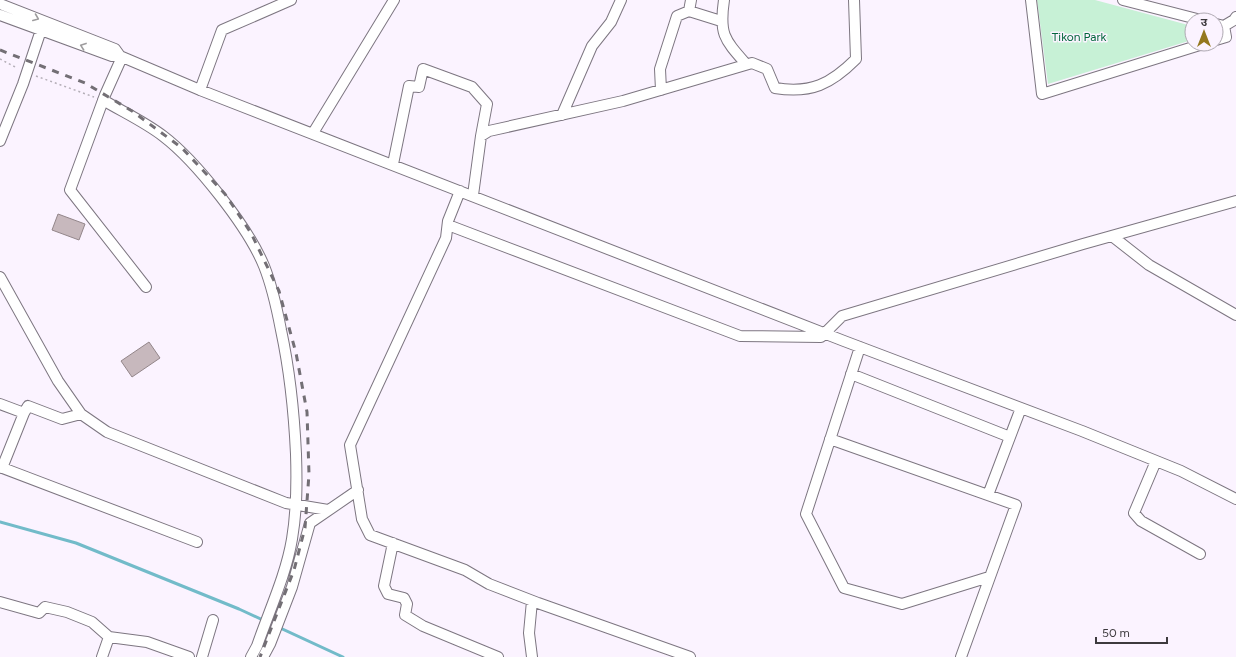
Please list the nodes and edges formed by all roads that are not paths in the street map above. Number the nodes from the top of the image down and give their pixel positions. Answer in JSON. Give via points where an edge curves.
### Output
{"nodes":[{"id":1,"x":291,"y":0,"type":"edge"},
{"id":2,"x":394,"y":0,"type":"edge"},
{"id":3,"x":620,"y":0,"type":"edge"},
{"id":4,"x":691,"y":0,"type":"edge"},
{"id":5,"x":724,"y":0,"type":"edge"},
{"id":6,"x":854,"y":0,"type":"edge"},
{"id":7,"x":1031,"y":0,"type":"edge"},
{"id":8,"x":1123,"y":0,"type":"edge"},
{"id":9,"x":0,"y":4,"type":"edge"},
{"id":10,"x":689,"y":11,"type":"junction"},
{"id":11,"x":0,"y":15,"type":"edge"},
{"id":12,"x":1184,"y":16,"type":"edge"},
{"id":13,"x":1236,"y":17,"type":"edge"},
{"id":14,"x":721,"y":21,"type":"junction"},
{"id":15,"x":1224,"y":24,"type":"edge"},
{"id":16,"x":40,"y":30,"type":"junction"},
{"id":17,"x":1184,"y":50,"type":"edge"},
{"id":18,"x":121,"y":56,"type":"junction"},
{"id":19,"x":746,"y":64,"type":"junction"},
{"id":20,"x":200,"y":90,"type":"junction"},
{"id":21,"x":661,"y":90,"type":"junction"},
{"id":22,"x":103,"y":100,"type":"junction"},
{"id":23,"x":562,"y":115,"type":"junction"},
{"id":24,"x":313,"y":133,"type":"junction"},
{"id":25,"x":482,"y":136,"type":"junction"},
{"id":26,"x":0,"y":141,"type":"edge"},
{"id":27,"x":393,"y":164,"type":"junction"},
{"id":28,"x":460,"y":191,"type":"junction"},
{"id":29,"x":473,"y":196,"type":"junction"},
{"id":30,"x":1236,"y":201,"type":"edge"},
{"id":31,"x":448,"y":225,"type":"junction"},
{"id":32,"x":1112,"y":236,"type":"junction"},
{"id":33,"x":0,"y":277,"type":"edge"},
{"id":34,"x":146,"y":287,"type":"dead end"},
{"id":35,"x":1236,"y":315,"type":"edge"},
{"id":36,"x":825,"y":334,"type":"junction"},
{"id":37,"x":860,"y":347,"type":"junction"},
{"id":38,"x":851,"y":374,"type":"junction"},
{"id":39,"x":1,"y":407,"type":"edge"},
{"id":40,"x":1021,"y":408,"type":"junction"},
{"id":41,"x":24,"y":413,"type":"junction"},
{"id":42,"x":81,"y":414,"type":"junction"},
{"id":43,"x":1010,"y":437,"type":"junction"},
{"id":44,"x":830,"y":439,"type":"junction"},
{"id":45,"x":1156,"y":461,"type":"junction"},
{"id":46,"x":1,"y":468,"type":"edge"},
{"id":47,"x":358,"y":490,"type":"junction"},
{"id":48,"x":988,"y":495,"type":"junction"},
{"id":49,"x":1236,"y":499,"type":"edge"},
{"id":50,"x":297,"y":505,"type":"junction"},
{"id":51,"x":328,"y":510,"type":"junction"},
{"id":52,"x":197,"y":542,"type":"dead end"},
{"id":53,"x":393,"y":543,"type":"junction"},
{"id":54,"x":1200,"y":554,"type":"dead end"},
{"id":55,"x":989,"y":578,"type":"junction"},
{"id":56,"x":532,"y":601,"type":"junction"},
{"id":57,"x":0,"y":602,"type":"edge"},
{"id":58,"x":213,"y":620,"type":"dead end"},
{"id":59,"x":109,"y":636,"type":"junction"},
{"id":60,"x":102,"y":657,"type":"edge"},
{"id":61,"x":189,"y":657,"type":"edge"},
{"id":62,"x":202,"y":657,"type":"edge"},
{"id":63,"x":250,"y":657,"type":"edge"},
{"id":64,"x":262,"y":657,"type":"edge"},
{"id":65,"x":498,"y":657,"type":"edge"},
{"id":66,"x":532,"y":657,"type":"edge"},
{"id":67,"x":690,"y":657,"type":"edge"},
{"id":68,"x":961,"y":657,"type":"edge"}],
"edges":[{"from":1,"to":20,"type":"street","via":[[222,30]]},
{"from":2,"to":24,"type":"street"},
{"from":3,"to":23,"type":"street","via":[[611,22],[592,46]]},
{"from":4,"to":10,"type":"street"},
{"from":5,"to":14,"type":"street"},
{"from":6,"to":19,"type":"street","via":[[856,59],[840,75],[819,86],[789,90],[775,88],[767,69],[752,62]]},
{"from":7,"to":17,"type":"street","via":[[1042,94]]},
{"from":8,"to":12,"type":"street"},
{"from":9,"to":18,"type":"street","one_way":true,"via":[[115,49]]},
{"from":10,"to":14,"type":"street"},
{"from":10,"to":21,"type":"street","via":[[677,16],[660,69]]},
{"from":11,"to":16,"type":"street"},
{"from":13,"to":15,"type":"street"},
{"from":14,"to":19,"type":"street","via":[[723,34]]},
{"from":18,"to":16,"type":"street","one_way":true,"via":[[112,56]]},
{"from":16,"to":26,"type":"street"},
{"from":18,"to":20,"type":"street"},
{"from":18,"to":22,"type":"street"},
{"from":19,"to":21,"type":"street"},
{"from":20,"to":24,"type":"street"},
{"from":21,"to":23,"type":"street"},
{"from":22,"to":34,"type":"street","via":[[70,190]]},
{"from":22,"to":50,"type":"street","via":[[163,136],[191,163],[246,232],[264,266],[274,298],[290,374],[294,407]]},
{"from":23,"to":25,"type":"street","via":[[489,131]]},
{"from":24,"to":27,"type":"street"},
{"from":25,"to":27,"type":"street","via":[[487,104],[472,87],[422,69],[419,87],[409,86]]},
{"from":25,"to":29,"type":"street"},
{"from":27,"to":28,"type":"street"},
{"from":28,"to":29,"type":"street"},
{"from":28,"to":31,"type":"street"},
{"from":29,"to":36,"type":"street"},
{"from":30,"to":32,"type":"street"},
{"from":31,"to":36,"type":"street","via":[[740,336],[821,337]]},
{"from":31,"to":47,"type":"street","via":[[446,238],[350,445]]},
{"from":32,"to":35,"type":"street","via":[[1149,265]]},
{"from":32,"to":36,"type":"street","via":[[842,316]]},
{"from":33,"to":42,"type":"street","via":[[58,381]]},
{"from":36,"to":37,"type":"street"},
{"from":37,"to":38,"type":"street"},
{"from":37,"to":40,"type":"street"},
{"from":38,"to":43,"type":"street"},
{"from":38,"to":44,"type":"street"},
{"from":39,"to":41,"type":"street"},
{"from":40,"to":43,"type":"street"},
{"from":40,"to":45,"type":"street"},
{"from":41,"to":42,"type":"street","via":[[28,406],[62,419]]},
{"from":41,"to":46,"type":"street"},
{"from":42,"to":50,"type":"street","via":[[107,432],[286,503]]},
{"from":43,"to":48,"type":"street"},
{"from":44,"to":48,"type":"street"},
{"from":44,"to":55,"type":"street","via":[[806,514],[844,588],[902,604]]},
{"from":45,"to":49,"type":"street"},
{"from":45,"to":54,"type":"street","via":[[1134,513],[1141,521]]},
{"from":46,"to":52,"type":"street"},
{"from":47,"to":51,"type":"street"},
{"from":47,"to":53,"type":"street","via":[[362,519],[370,535]]},
{"from":48,"to":55,"type":"street","via":[[1016,505]]},
{"from":50,"to":51,"type":"street"},
{"from":50,"to":63,"type":"street","via":[[292,541],[283,571],[257,646]]},
{"from":51,"to":64,"type":"street","via":[[310,523],[287,598],[270,644]]},
{"from":53,"to":56,"type":"street","via":[[465,570],[489,584]]},
{"from":53,"to":65,"type":"street","via":[[384,586],[388,594],[404,598],[407,604],[405,615],[423,626]]},
{"from":55,"to":68,"type":"street"},
{"from":56,"to":66,"type":"street","via":[[529,633]]},
{"from":56,"to":67,"type":"street"},
{"from":57,"to":59,"type":"street","via":[[38,613],[46,607],[67,612],[92,622]]},
{"from":58,"to":62,"type":"street"},
{"from":59,"to":60,"type":"street"},
{"from":59,"to":61,"type":"street","via":[[147,642]]}]}
